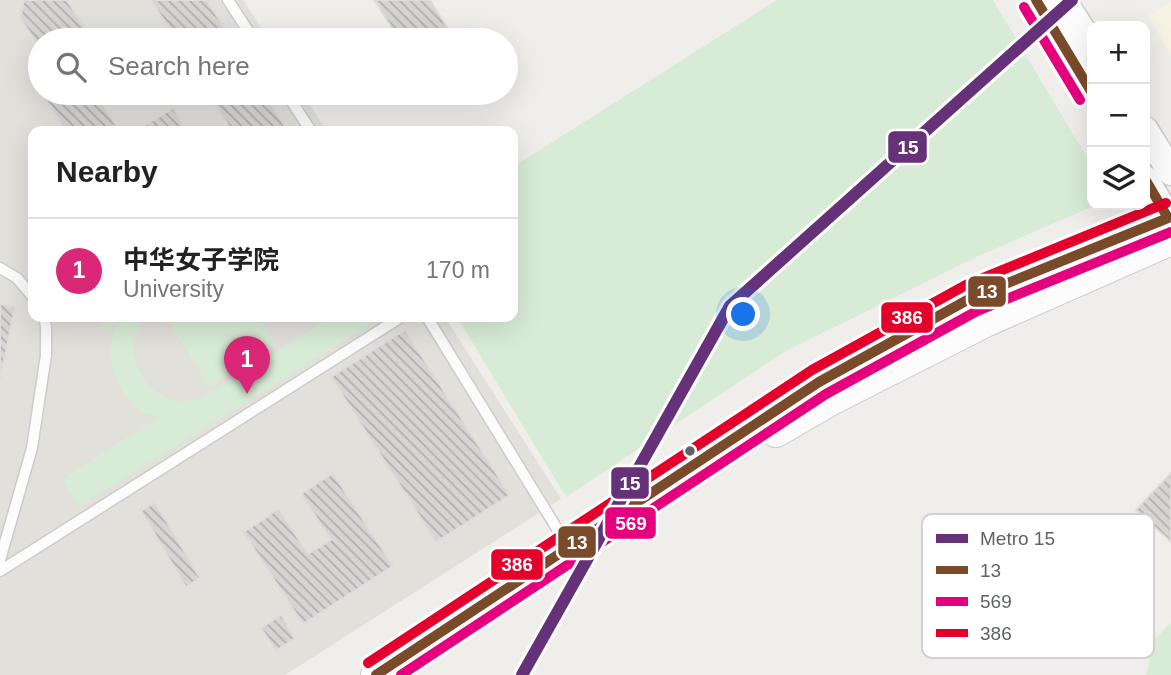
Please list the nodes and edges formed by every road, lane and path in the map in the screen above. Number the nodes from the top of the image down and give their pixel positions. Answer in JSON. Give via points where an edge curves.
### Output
{"nodes":[{"id":1,"x":228,"y":0,"type":"edge"},
{"id":2,"x":1036,"y":0,"type":"edge"},
{"id":3,"x":1063,"y":0,"type":"edge"},
{"id":4,"x":246,"y":28,"type":"edge"},
{"id":5,"x":1087,"y":38,"type":"edge"},
{"id":6,"x":1087,"y":85,"type":"edge"},
{"id":7,"x":294,"y":105,"type":"edge"},
{"id":8,"x":307,"y":126,"type":"edge"},
{"id":9,"x":1150,"y":138,"type":"edge"},
{"id":10,"x":1171,"y":172,"type":"edge"},
{"id":11,"x":1150,"y":188,"type":"edge"},
{"id":12,"x":1170,"y":224,"type":"edge"},
{"id":13,"x":0,"y":268,"type":"edge"},
{"id":14,"x":28,"y":291,"type":"edge"},
{"id":15,"x":45,"y":322,"type":"edge"},
{"id":16,"x":393,"y":322,"type":"edge"},
{"id":17,"x":430,"y":322,"type":"edge"},
{"id":18,"x":569,"y":547,"type":"junction"},
{"id":19,"x":0,"y":560,"type":"edge"},
{"id":20,"x":0,"y":571,"type":"edge"},
{"id":21,"x":376,"y":675,"type":"edge"},
{"id":22,"x":404,"y":675,"type":"edge"}],
"edges":[{"from":1,"to":4,"type":"lane"},
{"from":2,"to":6,"type":"street"},
{"from":3,"to":5,"type":"street"},
{"from":7,"to":8,"type":"lane"},
{"from":9,"to":10,"type":"street"},
{"from":11,"to":12,"type":"street"},
{"from":12,"to":18,"type":"main road","via":[[971,298],[819,382]]},
{"from":12,"to":22,"type":"main road","via":[[748,448]]},
{"from":13,"to":14,"type":"lane"},
{"from":15,"to":19,"type":"lane","via":[[46,355],[32,448]]},
{"from":16,"to":20,"type":"lane"},
{"from":17,"to":18,"type":"lane"},
{"from":18,"to":21,"type":"main road"}]}
